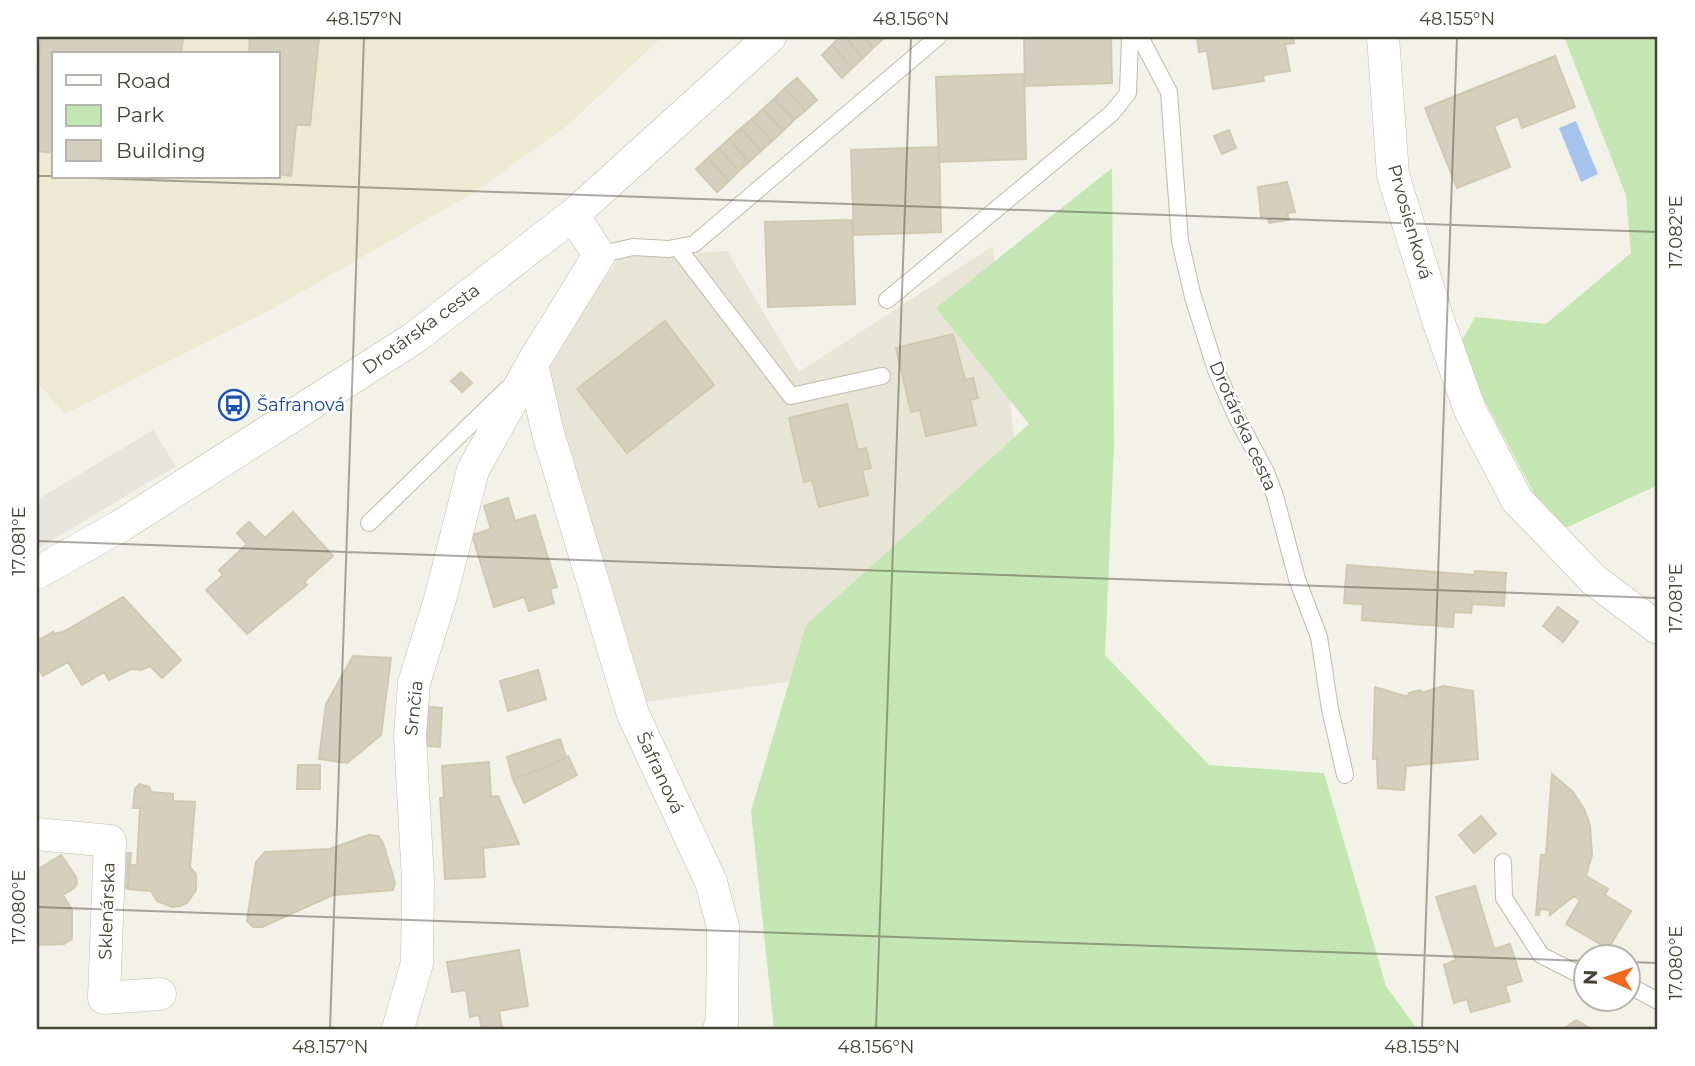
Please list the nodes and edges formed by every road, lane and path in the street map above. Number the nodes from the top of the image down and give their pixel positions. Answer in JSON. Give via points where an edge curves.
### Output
{"nodes":[{"id":1,"x":770,"y":37,"type":"edge"},
{"id":2,"x":938,"y":37,"type":"edge"},
{"id":3,"x":1130,"y":37,"type":"edge"},
{"id":4,"x":1140,"y":37,"type":"edge"},
{"id":5,"x":1384,"y":37,"type":"edge"},
{"id":6,"x":573,"y":215,"type":"junction"},
{"id":7,"x":678,"y":248,"type":"junction"},
{"id":8,"x":599,"y":255,"type":"junction"},
{"id":9,"x":887,"y":300,"type":"dead end"},
{"id":10,"x":532,"y":364,"type":"junction"},
{"id":11,"x":883,"y":376,"type":"dead end"},
{"id":12,"x":369,"y":523,"type":"dead end"},
{"id":13,"x":37,"y":573,"type":"edge"},
{"id":14,"x":1658,"y":628,"type":"edge"},
{"id":15,"x":1345,"y":775,"type":"dead end"},
{"id":16,"x":37,"y":834,"type":"edge"},
{"id":17,"x":1503,"y":862,"type":"dead end"},
{"id":18,"x":1572,"y":970,"type":"edge"},
{"id":19,"x":1642,"y":992,"type":"edge"},
{"id":20,"x":160,"y":994,"type":"dead end"},
{"id":21,"x":1658,"y":1001,"type":"edge"},
{"id":22,"x":398,"y":1029,"type":"edge"},
{"id":23,"x":719,"y":1029,"type":"edge"}],
"edges":[{"from":1,"to":6,"type":"street","name":"Drotárska cesta"},
{"from":2,"to":7,"type":"lane","via":[[727,218],[694,244]]},
{"from":3,"to":9,"type":"lane","via":[[1128,93],[1112,113]]},
{"from":4,"to":15,"type":"lane","name":"Drotárska cesta","via":[[1169,92],[1180,241],[1193,297],[1216,370],[1275,496],[1297,579],[1319,636]]},
{"from":5,"to":14,"type":"street","name":"Prvosienková","via":[[1392,175],[1469,410],[1517,500],[1594,580]]},
{"from":6,"to":8,"type":"street"},
{"from":6,"to":13,"type":"street","name":"Drotárska cesta","via":[[414,338],[122,525]]},
{"from":7,"to":8,"type":"lane","via":[[633,247]]},
{"from":7,"to":11,"type":"lane","via":[[791,396]]},
{"from":8,"to":10,"type":"street"},
{"from":10,"to":12,"type":"lane"},
{"from":10,"to":22,"type":"street","name":"Srnčia","via":[[473,470],[414,683],[410,736],[418,880],[417,963]]},
{"from":10,"to":23,"type":"street","name":"Šafranová","via":[[548,433],[632,714],[711,882],[723,927]]},
{"from":16,"to":20,"type":"street","name":"Sklenárska","via":[[110,841],[104,998]]},
{"from":17,"to":18,"type":"lane","via":[[1504,898],[1541,955]]},
{"from":19,"to":21,"type":"lane"}]}
